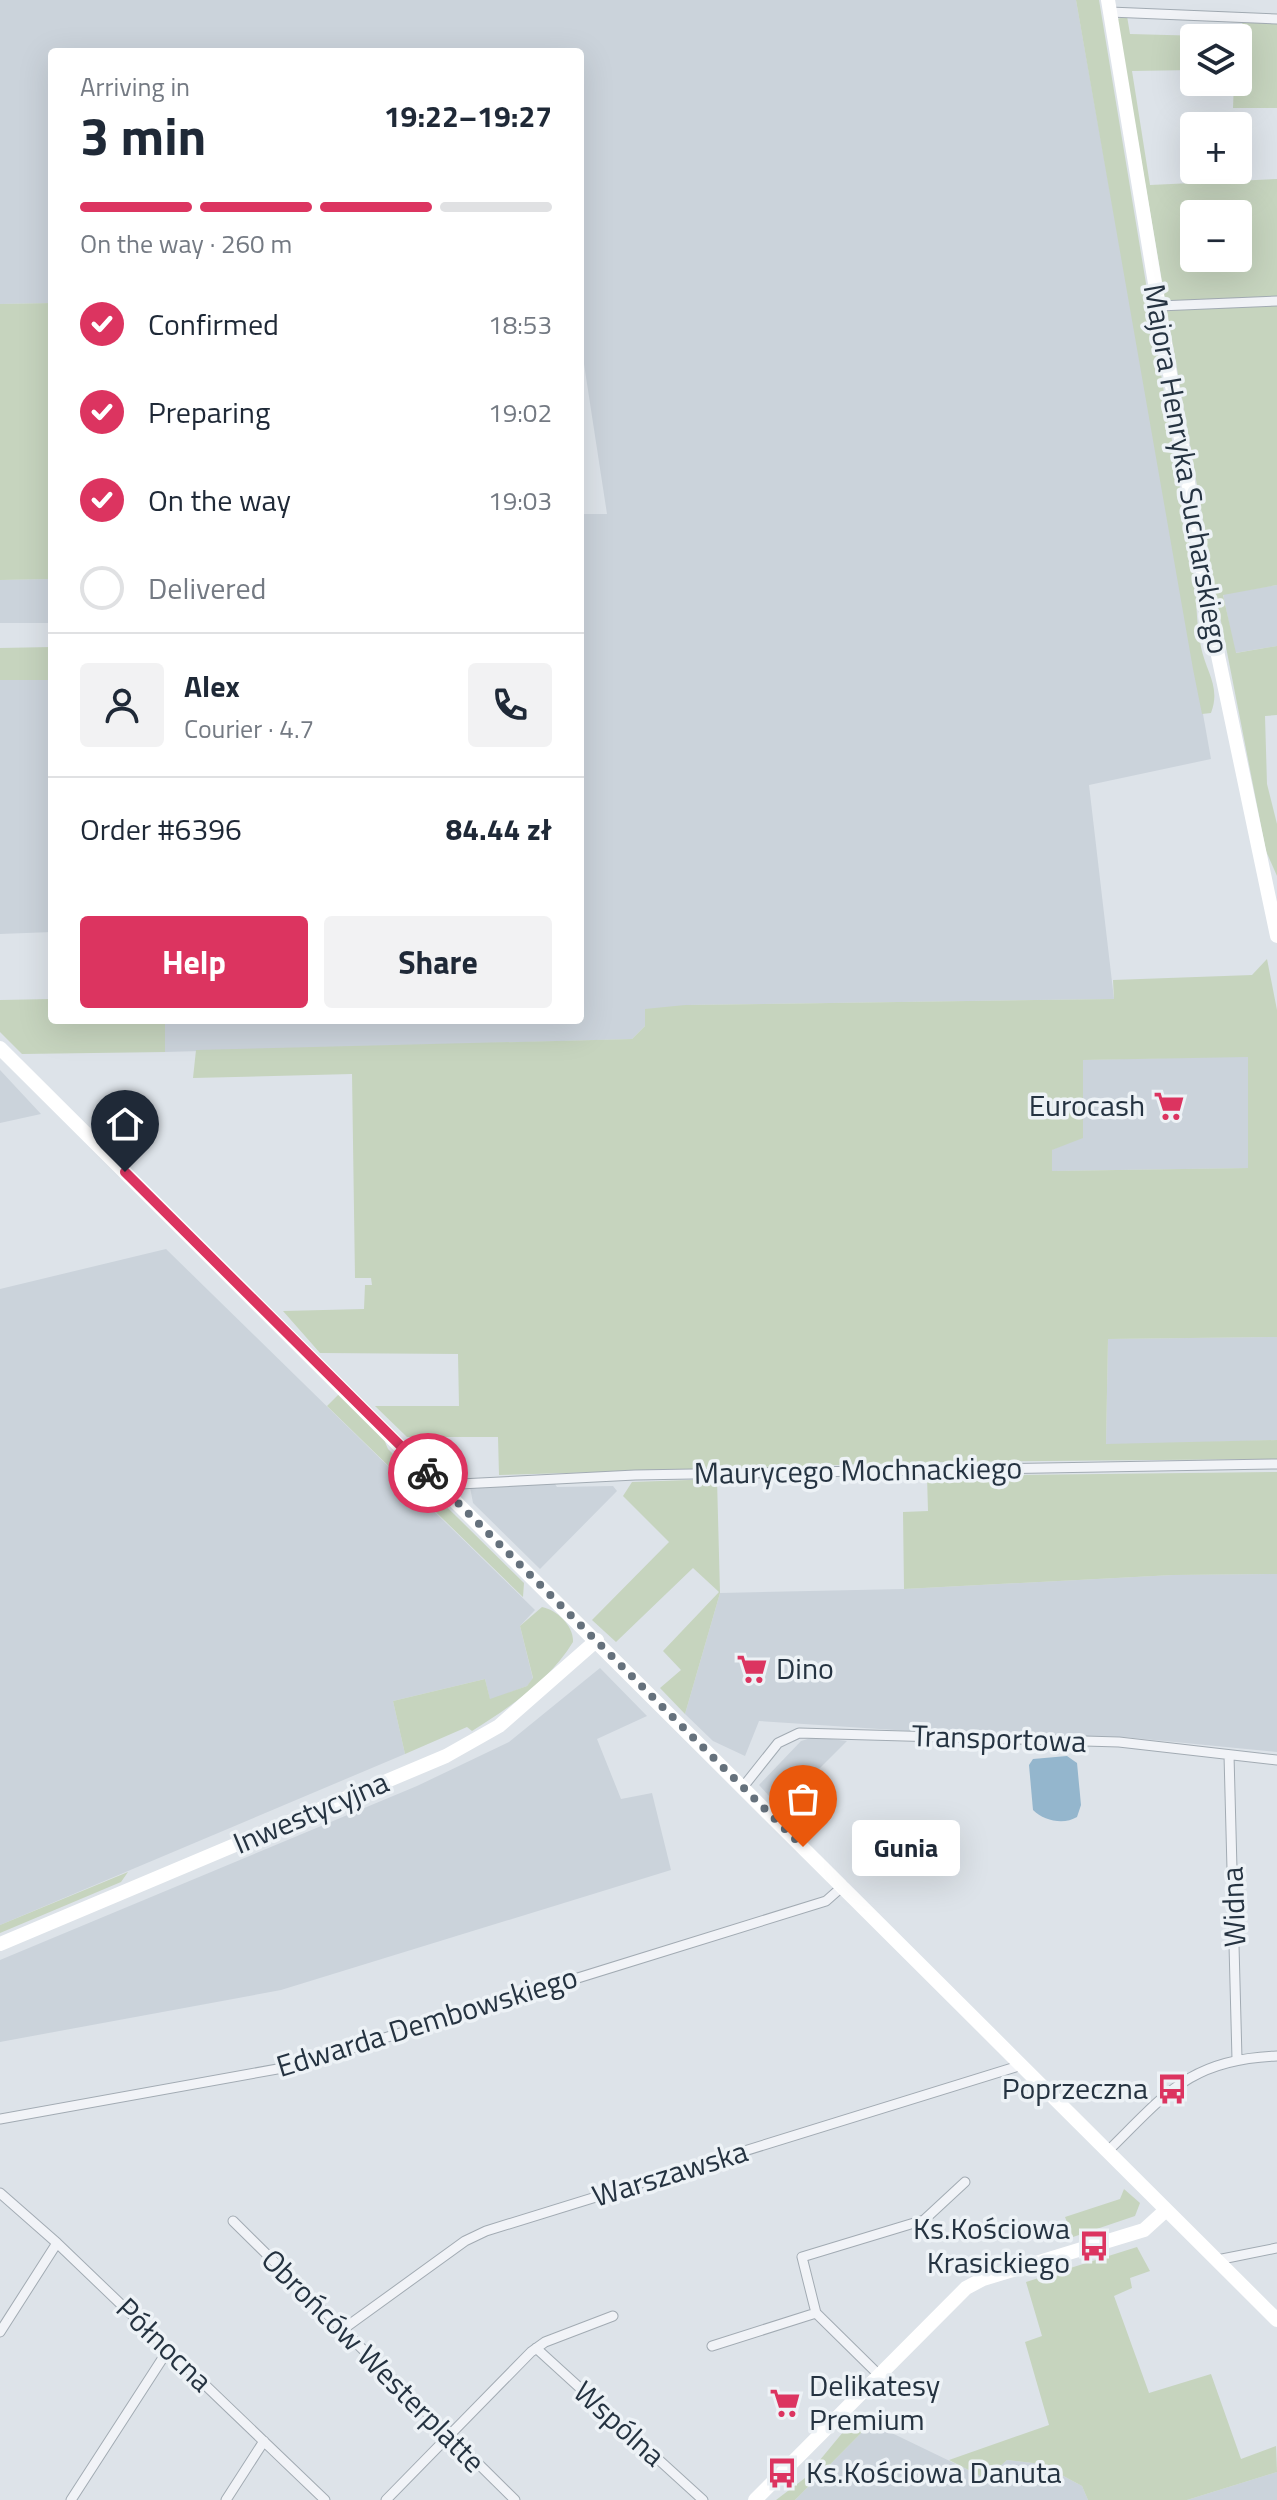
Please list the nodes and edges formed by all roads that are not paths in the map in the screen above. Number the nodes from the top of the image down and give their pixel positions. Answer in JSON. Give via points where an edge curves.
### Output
{"nodes":[{"id":1,"x":1109,"y":6,"type":"edge"},
{"id":2,"x":1277,"y":19,"type":"edge"},
{"id":3,"x":1277,"y":301,"type":"edge"},
{"id":4,"x":1159,"y":306,"type":"junction"},
{"id":5,"x":1277,"y":936,"type":"edge"},
{"id":6,"x":0,"y":1048,"type":"edge"},
{"id":7,"x":1277,"y":1464,"type":"edge"},
{"id":8,"x":440,"y":1485,"type":"junction"},
{"id":9,"x":597,"y":1640,"type":"junction"},
{"id":10,"x":1229,"y":1755,"type":"junction"},
{"id":11,"x":1277,"y":1760,"type":"edge"},
{"id":12,"x":743,"y":1787,"type":"junction"},
{"id":13,"x":843,"y":1886,"type":"junction"},
{"id":14,"x":0,"y":1944,"type":"edge"},
{"id":15,"x":1277,"y":2056,"type":"edge"},
{"id":16,"x":1237,"y":2059,"type":"junction"},
{"id":17,"x":1022,"y":2065,"type":"junction"},
{"id":18,"x":0,"y":2119,"type":"edge"},
{"id":19,"x":1108,"y":2151,"type":"junction"},
{"id":20,"x":965,"y":2182,"type":"dead end"},
{"id":21,"x":0,"y":2193,"type":"edge"},
{"id":22,"x":1166,"y":2210,"type":"junction"},
{"id":23,"x":233,"y":2221,"type":"dead end"},
{"id":24,"x":57,"y":2243,"type":"junction"},
{"id":25,"x":1277,"y":2248,"type":"edge"},
{"id":26,"x":1217,"y":2260,"type":"junction"},
{"id":27,"x":816,"y":2313,"type":"junction"},
{"id":28,"x":613,"y":2316,"type":"dead end"},
{"id":29,"x":1277,"y":2320,"type":"edge"},
{"id":30,"x":342,"y":2330,"type":"junction"},
{"id":31,"x":0,"y":2332,"type":"edge"},
{"id":32,"x":712,"y":2346,"type":"dead end"},
{"id":33,"x":536,"y":2348,"type":"junction"},
{"id":34,"x":168,"y":2350,"type":"junction"},
{"id":35,"x":879,"y":2375,"type":"junction"},
{"id":36,"x":448,"y":2437,"type":"junction"},
{"id":37,"x":264,"y":2441,"type":"junction"},
{"id":38,"x":71,"y":2500,"type":"edge"},
{"id":39,"x":226,"y":2500,"type":"edge"},
{"id":40,"x":325,"y":2500,"type":"edge"},
{"id":41,"x":386,"y":2500,"type":"edge"},
{"id":42,"x":515,"y":2500,"type":"edge"},
{"id":43,"x":703,"y":2500,"type":"edge"},
{"id":44,"x":755,"y":2500,"type":"edge"}],
"edges":[{"from":1,"to":2,"type":"street"},
{"from":1,"to":4,"type":"street","name":"Majora Henryka Sucharskiego"},
{"from":3,"to":4,"type":"street"},
{"from":4,"to":5,"type":"street","name":"Majora Henryka Sucharskiego","via":[[1212,627]]},
{"from":6,"to":8,"type":"street"},
{"from":7,"to":8,"type":"street","name":"Maurycego Mochnackiego","via":[[635,1475]]},
{"from":8,"to":9,"type":"street"},
{"from":9,"to":12,"type":"street"},
{"from":9,"to":14,"type":"street","name":"Inwestycyjna","via":[[499,1726],[446,1756]]},
{"from":10,"to":11,"type":"street","name":"Transportowa"},
{"from":10,"to":12,"type":"street","name":"Transportowa","via":[[1119,1742],[799,1733],[778,1743]]},
{"from":10,"to":16,"type":"street","name":"Widna"},
{"from":12,"to":13,"type":"street"},
{"from":13,"to":17,"type":"street"},
{"from":13,"to":18,"type":"street","name":"Edwarda Dembowskiego","via":[[826,1901],[294,2066]]},
{"from":15,"to":16,"type":"street"},
{"from":16,"to":19,"type":"street","via":[[1210,2066],[1172,2089]]},
{"from":17,"to":19,"type":"street"},
{"from":17,"to":30,"type":"street","name":"Warszawska","via":[[486,2231]]},
{"from":19,"to":22,"type":"street"},
{"from":20,"to":27,"type":"street","via":[[924,2220],[802,2257]]},
{"from":21,"to":24,"type":"street","name":"Północna"},
{"from":22,"to":26,"type":"street"},
{"from":22,"to":35,"type":"street","via":[[1144,2230],[973,2283]]},
{"from":23,"to":30,"type":"street","name":"Obrońców Westerplatte"},
{"from":24,"to":31,"type":"street"},
{"from":24,"to":34,"type":"street","name":"Północna"},
{"from":25,"to":26,"type":"street"},
{"from":26,"to":29,"type":"street"},
{"from":27,"to":32,"type":"street"},
{"from":27,"to":35,"type":"street"},
{"from":28,"to":33,"type":"street"},
{"from":30,"to":36,"type":"street","name":"Obrońców Westerplatte"},
{"from":33,"to":36,"type":"street"},
{"from":33,"to":43,"type":"street","name":"Wspólna"},
{"from":34,"to":37,"type":"street","name":"Północna"},
{"from":34,"to":38,"type":"street"},
{"from":35,"to":44,"type":"street"},
{"from":36,"to":41,"type":"street"},
{"from":36,"to":42,"type":"street","name":"Obrońców Westerplatte"},
{"from":37,"to":39,"type":"street"},
{"from":37,"to":40,"type":"street","name":"Północna"}]}
